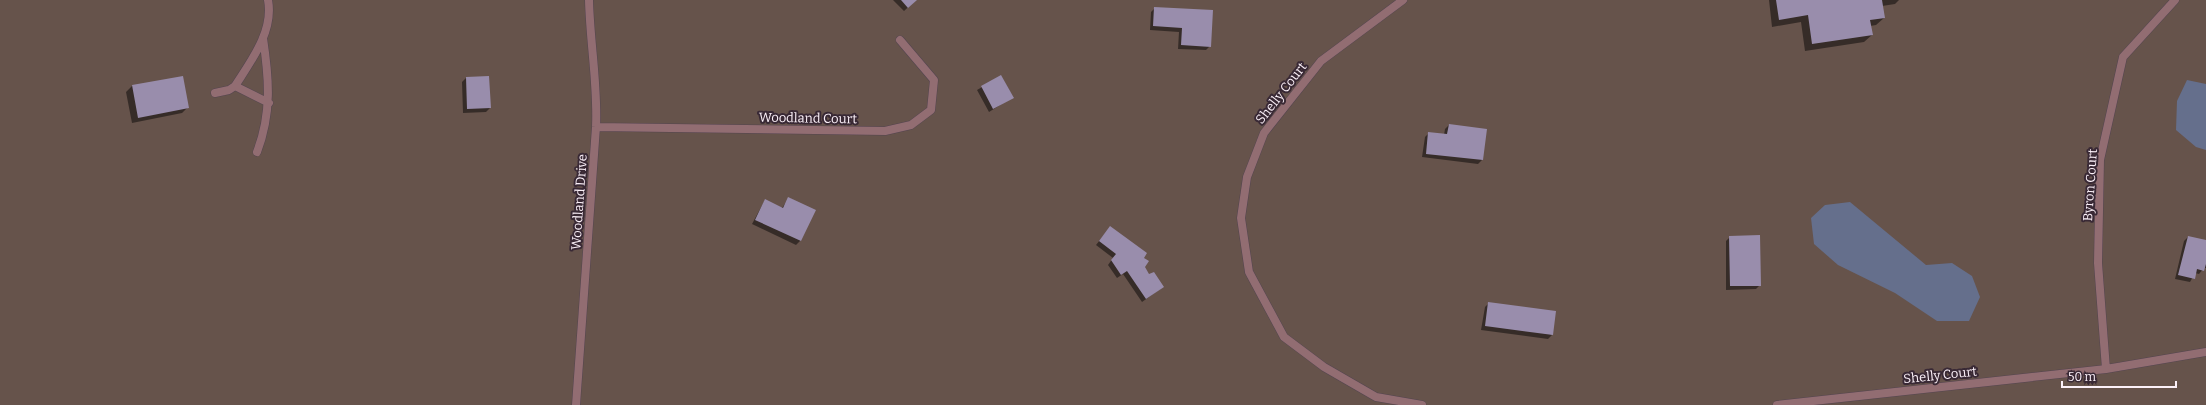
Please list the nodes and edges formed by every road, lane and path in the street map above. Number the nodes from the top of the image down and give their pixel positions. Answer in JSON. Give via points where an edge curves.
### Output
{"nodes":[{"id":1,"x":268,"y":0,"type":"edge"},
{"id":2,"x":588,"y":0,"type":"edge"},
{"id":3,"x":1403,"y":0,"type":"edge"},
{"id":4,"x":2175,"y":0,"type":"edge"},
{"id":5,"x":263,"y":38,"type":"junction"},
{"id":6,"x":900,"y":40,"type":"dead end"},
{"id":7,"x":235,"y":86,"type":"junction"},
{"id":8,"x":215,"y":93,"type":"dead end"},
{"id":9,"x":269,"y":103,"type":"junction"},
{"id":10,"x":596,"y":127,"type":"junction"},
{"id":11,"x":257,"y":152,"type":"dead end"},
{"id":12,"x":2206,"y":352,"type":"edge"},
{"id":13,"x":2106,"y":369,"type":"junction"},
{"id":14,"x":576,"y":405,"type":"edge"},
{"id":15,"x":1422,"y":405,"type":"edge"},
{"id":16,"x":1778,"y":405,"type":"edge"}],
"edges":[{"from":1,"to":5,"type":"street","via":[[270,17]]},
{"from":2,"to":10,"type":"street","name":"Woodland Drive","via":[[597,101]]},
{"from":3,"to":15,"type":"street","name":"Shelly Court","via":[[1321,62],[1264,133],[1247,177],[1241,218],[1249,272],[1284,337],[1324,367],[1376,397]]},
{"from":4,"to":13,"type":"street","name":"Byron Court","via":[[2123,57],[2100,160],[2098,263]]},
{"from":5,"to":7,"type":"street"},
{"from":5,"to":9,"type":"street"},
{"from":6,"to":10,"type":"street","name":"Woodland Court","via":[[934,80],[931,110],[911,125],[885,131]]},
{"from":7,"to":8,"type":"street"},
{"from":7,"to":9,"type":"street"},
{"from":9,"to":11,"type":"street","via":[[263,136]]},
{"from":10,"to":14,"type":"street","name":"Woodland Drive"},
{"from":12,"to":13,"type":"street","name":"Shelly Court"},
{"from":13,"to":16,"type":"street","name":"Shelly Court"}]}
